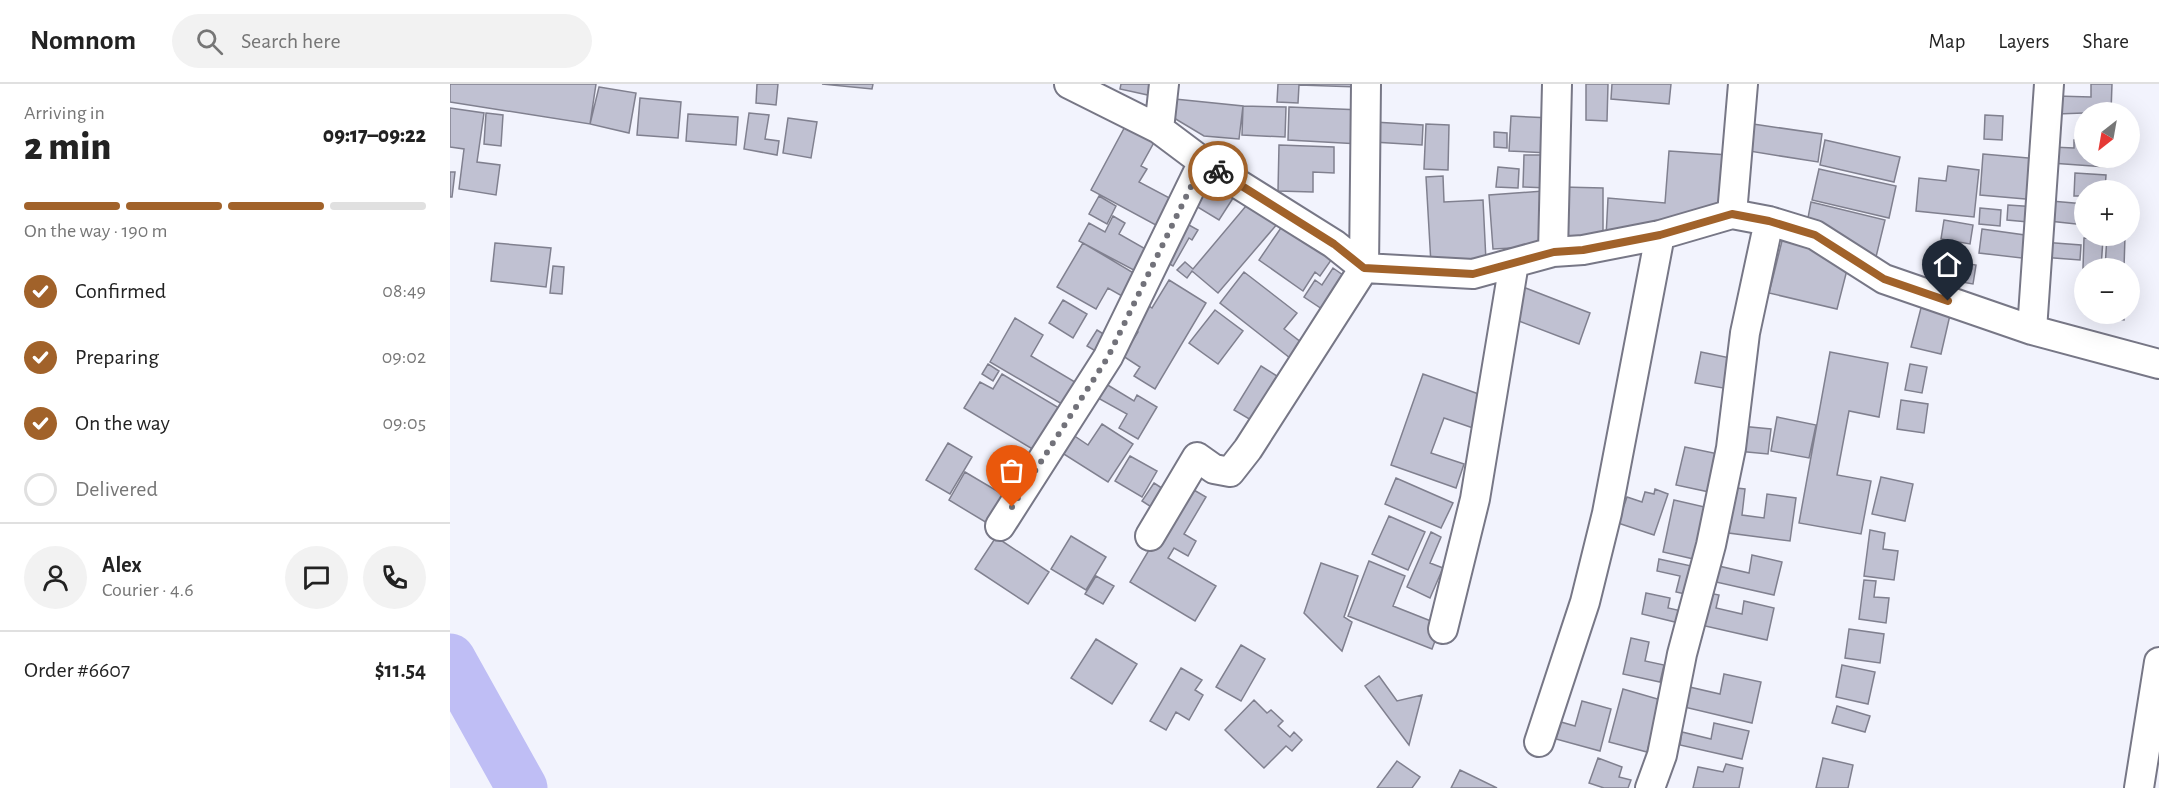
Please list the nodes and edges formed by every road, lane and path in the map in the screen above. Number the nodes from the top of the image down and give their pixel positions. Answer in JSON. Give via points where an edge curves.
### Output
{"nodes":[{"id":1,"x":1069,"y":84,"type":"edge"},
{"id":2,"x":1164,"y":84,"type":"edge"},
{"id":3,"x":1366,"y":84,"type":"edge"},
{"id":4,"x":1557,"y":84,"type":"edge"},
{"id":5,"x":1743,"y":84,"type":"edge"},
{"id":6,"x":2049,"y":84,"type":"edge"},
{"id":7,"x":1159,"y":129,"type":"junction"},
{"id":8,"x":1203,"y":162,"type":"junction"},
{"id":9,"x":1732,"y":214,"type":"junction"},
{"id":10,"x":1769,"y":221,"type":"junction"},
{"id":11,"x":1660,"y":235,"type":"junction"},
{"id":12,"x":1554,"y":252,"type":"junction"},
{"id":13,"x":1514,"y":263,"type":"junction"},
{"id":14,"x":1364,"y":268,"type":"junction"},
{"id":15,"x":2032,"y":330,"type":"junction"},
{"id":16,"x":2159,"y":364,"type":"edge"},
{"id":17,"x":1000,"y":525,"type":"dead end"},
{"id":18,"x":1150,"y":536,"type":"dead end"},
{"id":19,"x":1443,"y":629,"type":"dead end"},
{"id":20,"x":2159,"y":662,"type":"edge"},
{"id":21,"x":1539,"y":742,"type":"dead end"},
{"id":22,"x":1650,"y":788,"type":"edge"},
{"id":23,"x":2139,"y":788,"type":"edge"}],
"edges":[{"from":1,"to":7,"type":"street"},
{"from":2,"to":7,"type":"street"},
{"from":3,"to":14,"type":"street"},
{"from":4,"to":12,"type":"street"},
{"from":5,"to":9,"type":"street"},
{"from":6,"to":15,"type":"street"},
{"from":7,"to":8,"type":"street"},
{"from":8,"to":14,"type":"street","via":[[1334,244]]},
{"from":8,"to":17,"type":"street","via":[[1108,357]]},
{"from":9,"to":10,"type":"street"},
{"from":9,"to":11,"type":"street"},
{"from":10,"to":15,"type":"street","via":[[1815,235],[1884,279]]},
{"from":10,"to":22,"type":"street","via":[[1745,333],[1731,448],[1711,544],[1682,654],[1662,755]]},
{"from":11,"to":12,"type":"street"},
{"from":11,"to":21,"type":"street","via":[[1607,513],[1585,602]]},
{"from":12,"to":13,"type":"street"},
{"from":13,"to":14,"type":"street","via":[[1473,274]]},
{"from":13,"to":19,"type":"street","via":[[1475,499]]},
{"from":14,"to":18,"type":"street","via":[[1230,472],[1214,469],[1197,457]]},
{"from":15,"to":16,"type":"street"},
{"from":20,"to":23,"type":"street"}]}
